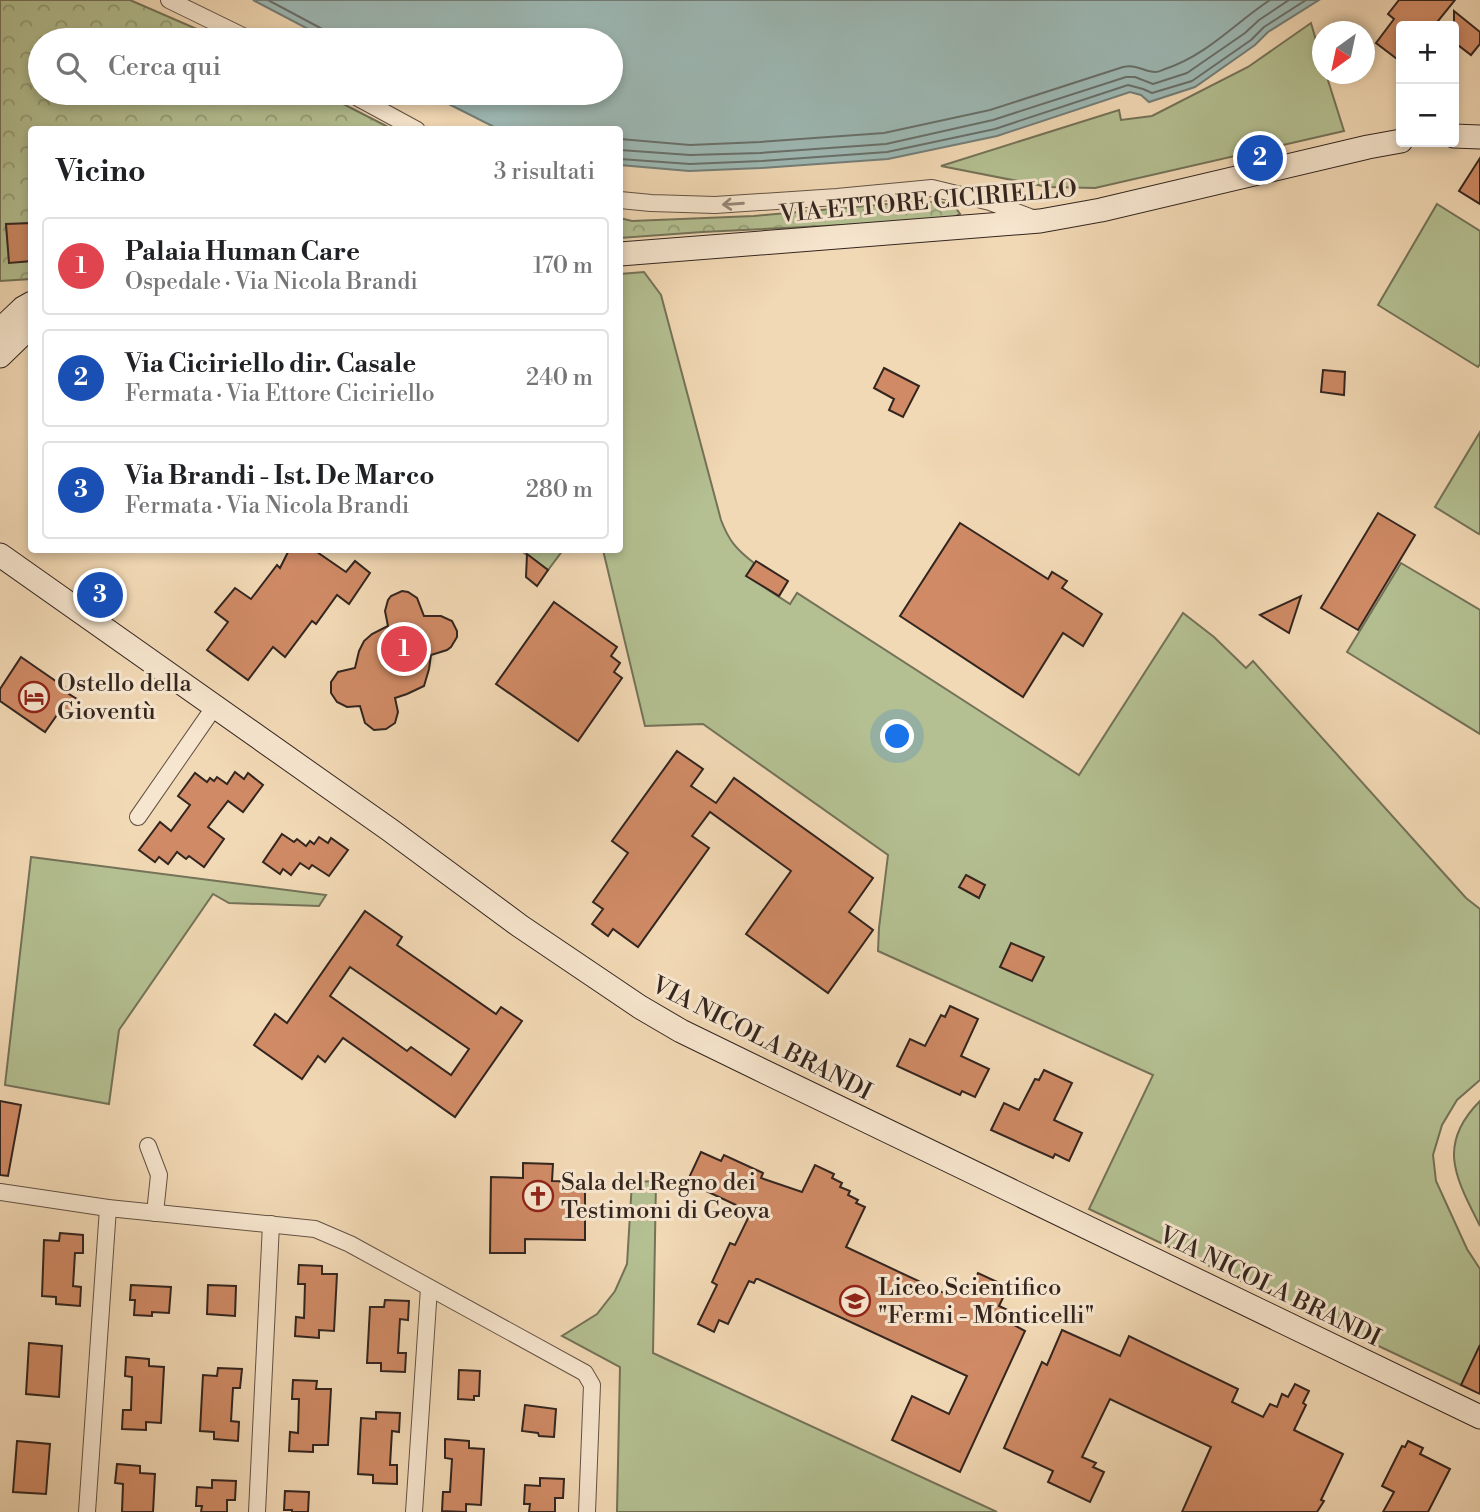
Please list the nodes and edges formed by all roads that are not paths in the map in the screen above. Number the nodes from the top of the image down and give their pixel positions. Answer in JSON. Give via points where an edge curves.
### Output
{"nodes":[{"id":1,"x":169,"y":0,"type":"edge"},
{"id":2,"x":226,"y":28,"type":"edge"},
{"id":3,"x":371,"y":105,"type":"edge"},
{"id":4,"x":1480,"y":124,"type":"edge"},
{"id":5,"x":410,"y":126,"type":"edge"},
{"id":6,"x":1464,"y":136,"type":"edge"},
{"id":7,"x":1396,"y":142,"type":"edge"},
{"id":8,"x":623,"y":200,"type":"edge"},
{"id":9,"x":1040,"y":221,"type":"junction"},
{"id":10,"x":623,"y":254,"type":"edge"},
{"id":11,"x":28,"y":305,"type":"edge"},
{"id":12,"x":28,"y":329,"type":"edge"},
{"id":13,"x":0,"y":330,"type":"edge"},
{"id":14,"x":0,"y":356,"type":"edge"},
{"id":15,"x":3,"y":555,"type":"edge"},
{"id":16,"x":215,"y":706,"type":"junction"},
{"id":17,"x":138,"y":817,"type":"dead end"},
{"id":18,"x":148,"y":1146,"type":"dead end"},
{"id":19,"x":0,"y":1192,"type":"edge"},
{"id":20,"x":108,"y":1208,"type":"junction"},
{"id":21,"x":155,"y":1213,"type":"junction"},
{"id":22,"x":271,"y":1224,"type":"junction"},
{"id":23,"x":429,"y":1288,"type":"junction"},
{"id":24,"x":1480,"y":1417,"type":"edge"},
{"id":25,"x":87,"y":1512,"type":"edge"},
{"id":26,"x":257,"y":1512,"type":"edge"},
{"id":27,"x":414,"y":1512,"type":"edge"},
{"id":28,"x":587,"y":1512,"type":"edge"}],
"edges":[{"from":1,"to":2,"type":"street"},
{"from":3,"to":5,"type":"street"},
{"from":4,"to":6,"type":"street"},
{"from":7,"to":9,"type":"street","name":"VIA ETTORE CICIRIELLO"},
{"from":9,"to":8,"type":"street","one_way":true,"via":[[990,202],[932,188],[715,205]]},
{"from":9,"to":10,"type":"street","name":"VIA ETTORE CICIRIELLO"},
{"from":11,"to":13,"type":"street"},
{"from":12,"to":14,"type":"street"},
{"from":15,"to":16,"type":"street","name":"VIA NICOLA BRANDI"},
{"from":16,"to":17,"type":"street"},
{"from":16,"to":24,"type":"street","name":"VIA NICOLA BRANDI","via":[[520,926],[681,1031]]},
{"from":18,"to":21,"type":"street","via":[[159,1175]]},
{"from":19,"to":20,"type":"street"},
{"from":20,"to":21,"type":"street"},
{"from":20,"to":25,"type":"street"},
{"from":21,"to":22,"type":"street"},
{"from":22,"to":23,"type":"street","via":[[315,1229]]},
{"from":22,"to":26,"type":"street"},
{"from":23,"to":27,"type":"street"},
{"from":23,"to":28,"type":"street","via":[[586,1373],[592,1385]]}]}
